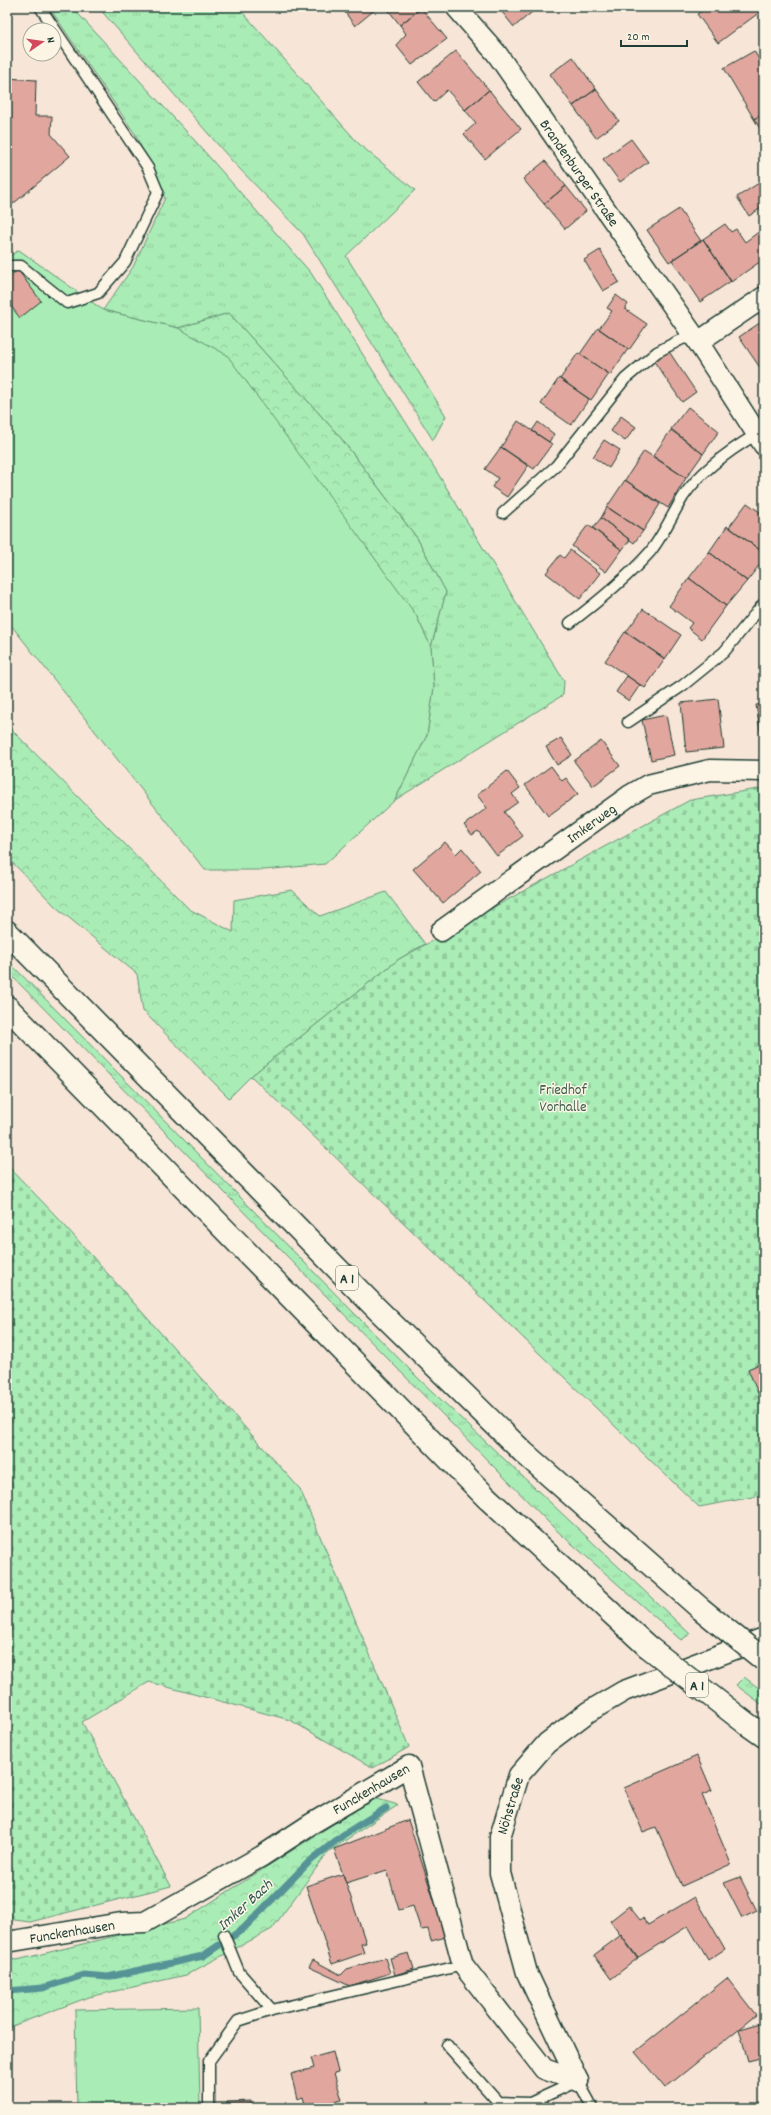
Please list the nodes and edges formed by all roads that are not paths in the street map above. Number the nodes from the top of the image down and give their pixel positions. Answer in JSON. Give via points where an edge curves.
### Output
{"nodes":[{"id":1,"x":40,"y":7,"type":"edge"},
{"id":2,"x":456,"y":7,"type":"edge"},
{"id":3,"x":7,"y":266,"type":"edge"},
{"id":4,"x":764,"y":297,"type":"edge"},
{"id":5,"x":698,"y":342,"type":"junction"},
{"id":6,"x":760,"y":439,"type":"edge"},
{"id":7,"x":503,"y":513,"type":"dead end"},
{"id":8,"x":764,"y":603,"type":"edge"},
{"id":9,"x":570,"y":623,"type":"dead end"},
{"id":10,"x":628,"y":722,"type":"dead end"},
{"id":11,"x":764,"y":771,"type":"edge"},
{"id":12,"x":441,"y":931,"type":"dead end"},
{"id":13,"x":7,"y":932,"type":"edge"},
{"id":14,"x":7,"y":1007,"type":"edge"},
{"id":15,"x":764,"y":1638,"type":"edge"},
{"id":16,"x":764,"y":1660,"type":"edge"},
{"id":17,"x":756,"y":1730,"type":"edge"},
{"id":18,"x":224,"y":1934,"type":"dead end"},
{"id":19,"x":7,"y":1942,"type":"edge"},
{"id":20,"x":463,"y":1965,"type":"junction"},
{"id":21,"x":272,"y":2010,"type":"junction"},
{"id":22,"x":447,"y":2045,"type":"dead end"},
{"id":23,"x":578,"y":2081,"type":"junction"},
{"id":24,"x":531,"y":2105,"type":"edge"},
{"id":25,"x":209,"y":2108,"type":"edge"},
{"id":26,"x":593,"y":2108,"type":"edge"}],
"edges":[{"from":1,"to":3,"type":"lane","via":[[148,168],[158,192],[125,262],[98,293],[67,303],[20,266]]},
{"from":2,"to":5,"type":"street","name":"Brandenburger Straße","via":[[497,54]]},
{"from":4,"to":5,"type":"street"},
{"from":5,"to":6,"type":"street","name":"Brandenburger Straße"},
{"from":5,"to":7,"type":"lane","via":[[684,338],[657,352],[625,379],[556,466]]},
{"from":6,"to":9,"type":"lane","via":[[735,447],[707,469],[684,496],[651,550],[620,584]]},
{"from":8,"to":10,"type":"lane","via":[[724,652],[682,686]]},
{"from":11,"to":12,"type":"street","name":"Imkerweg","via":[[710,770],[648,786],[629,796]]},
{"from":13,"to":16,"type":"highway","number":"A 1","bridge":true,"via":[[369,1300],[523,1452],[701,1610]]},
{"from":14,"to":17,"type":"highway","number":"A 1","bridge":true,"via":[[486,1498],[647,1646]]},
{"from":15,"to":23,"type":"street","name":"Nöhstraße","via":[[624,1691],[588,1712],[547,1743],[520,1775],[500,1837],[500,1873],[527,1973]]},
{"from":18,"to":21,"type":"lane","via":[[239,1972]]},
{"from":19,"to":20,"type":"street","name":"Funckenhausen","via":[[121,1923],[145,1922],[262,1856],[305,1827],[409,1766]]},
{"from":20,"to":21,"type":"lane"},
{"from":20,"to":23,"type":"street","name":"Funckenhausen","via":[[544,2069]]},
{"from":21,"to":25,"type":"lane","via":[[238,2021],[209,2061]]},
{"from":22,"to":24,"type":"lane","via":[[498,2102]]},
{"from":23,"to":24,"type":"lane"},
{"from":23,"to":26,"type":"lane"}]}
